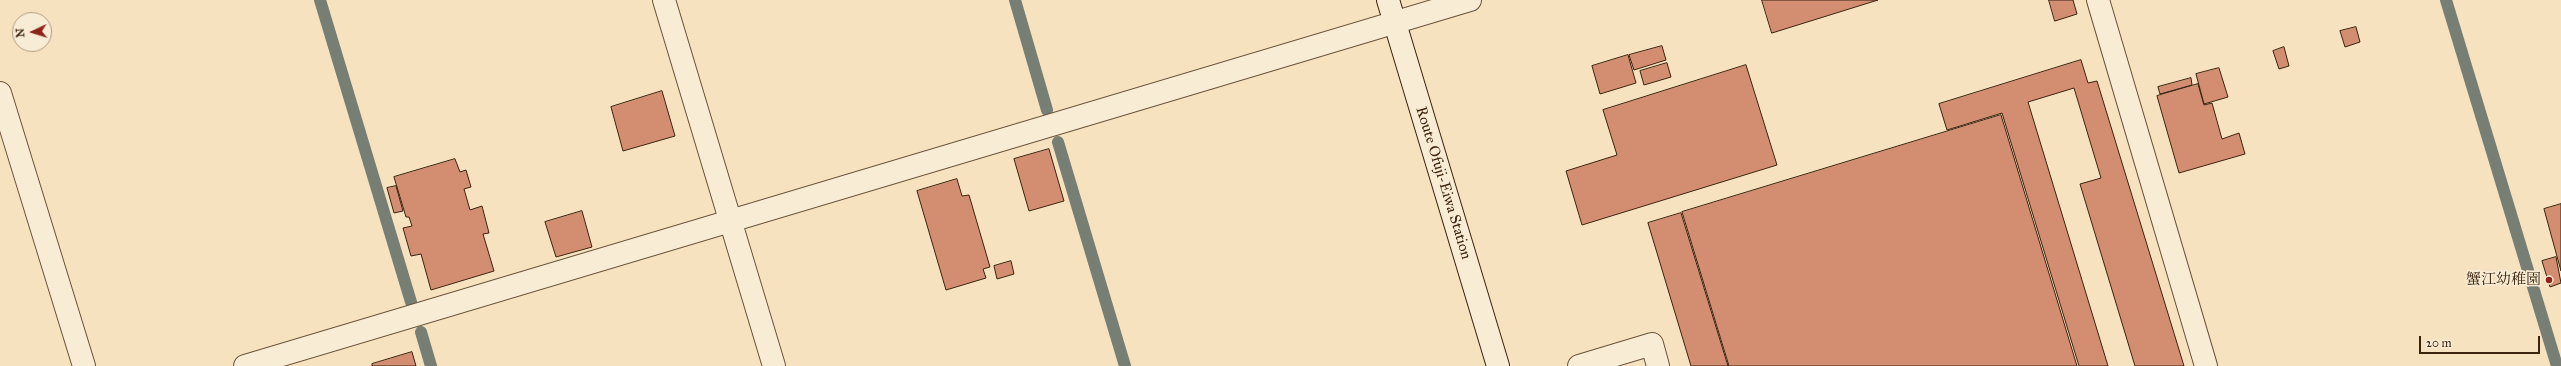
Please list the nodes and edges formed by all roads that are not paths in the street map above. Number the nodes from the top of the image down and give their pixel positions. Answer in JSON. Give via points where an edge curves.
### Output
{"nodes":[{"id":1,"x":664,"y":0,"type":"edge"},
{"id":2,"x":1388,"y":0,"type":"edge"},
{"id":3,"x":1470,"y":0,"type":"edge"},
{"id":4,"x":2098,"y":0,"type":"edge"},
{"id":5,"x":1395,"y":23,"type":"junction"},
{"id":6,"x":0,"y":93,"type":"edge"},
{"id":7,"x":729,"y":220,"type":"junction"},
{"id":8,"x":84,"y":366,"type":"edge"},
{"id":9,"x":245,"y":366,"type":"edge"},
{"id":10,"x":774,"y":366,"type":"edge"},
{"id":11,"x":1498,"y":366,"type":"edge"},
{"id":12,"x":1579,"y":366,"type":"edge"},
{"id":13,"x":1658,"y":366,"type":"edge"},
{"id":14,"x":2206,"y":366,"type":"edge"}],
"edges":[{"from":1,"to":7,"type":"street"},
{"from":2,"to":5,"type":"street","name":"Route Ofuji-Eiwa Station"},
{"from":3,"to":5,"type":"street"},
{"from":4,"to":14,"type":"street"},
{"from":5,"to":7,"type":"street"},
{"from":5,"to":11,"type":"street","name":"Route Ofuji-Eiwa Station"},
{"from":6,"to":8,"type":"street"},
{"from":7,"to":9,"type":"street"},
{"from":7,"to":10,"type":"street"},
{"from":12,"to":13,"type":"street","via":[[1652,344]]}]}
